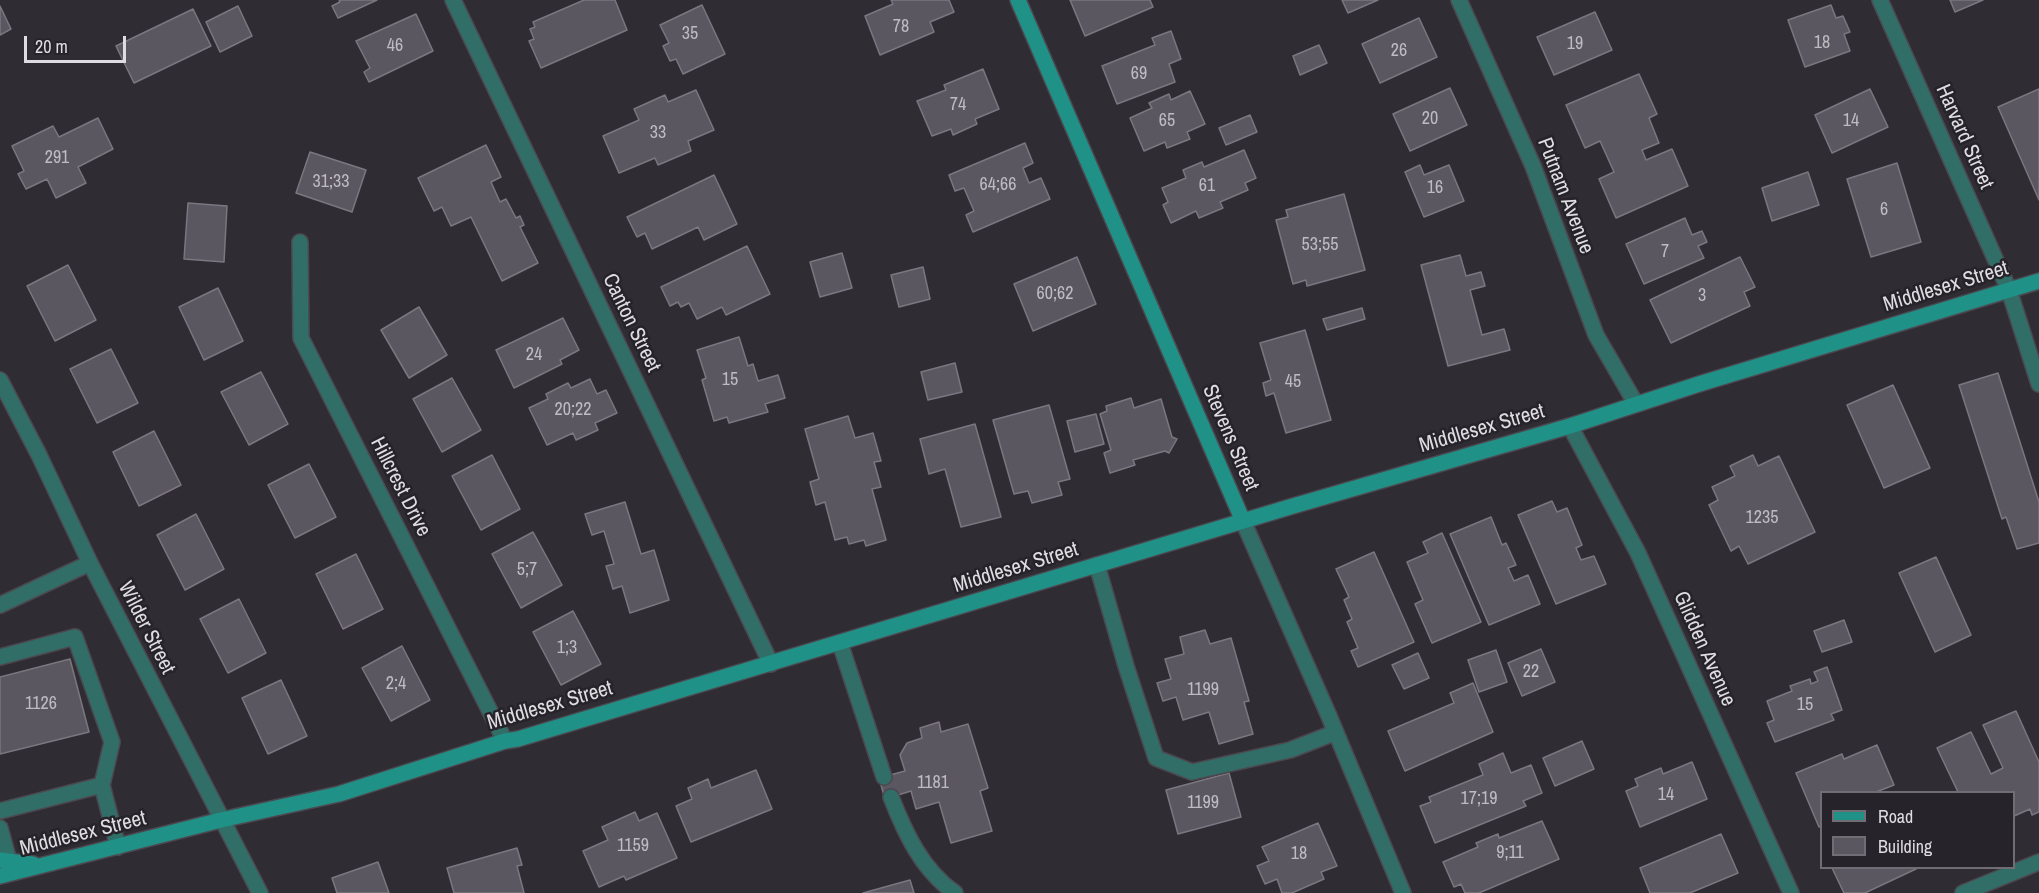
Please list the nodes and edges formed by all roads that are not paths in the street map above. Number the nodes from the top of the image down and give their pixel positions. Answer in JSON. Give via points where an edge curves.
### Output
{"nodes":[{"id":1,"x":453,"y":0,"type":"edge"},
{"id":2,"x":1018,"y":0,"type":"edge"},
{"id":3,"x":1459,"y":0,"type":"edge"},
{"id":4,"x":1881,"y":0,"type":"edge"},
{"id":5,"x":300,"y":242,"type":"dead end"},
{"id":6,"x":2039,"y":281,"type":"edge"},
{"id":7,"x":2009,"y":290,"type":"junction"},
{"id":8,"x":0,"y":380,"type":"edge"},
{"id":9,"x":2039,"y":384,"type":"edge"},
{"id":10,"x":1636,"y":405,"type":"junction"},
{"id":11,"x":1570,"y":426,"type":"junction"},
{"id":12,"x":1242,"y":522,"type":"junction"},
{"id":13,"x":90,"y":563,"type":"junction"},
{"id":14,"x":1097,"y":565,"type":"junction"},
{"id":15,"x":0,"y":605,"type":"edge"},
{"id":16,"x":840,"y":643,"type":"junction"},
{"id":17,"x":0,"y":657,"type":"edge"},
{"id":18,"x":771,"y":664,"type":"junction"},
{"id":19,"x":1334,"y":733,"type":"junction"},
{"id":20,"x":505,"y":741,"type":"junction"},
{"id":21,"x":884,"y":777,"type":"dead end"},
{"id":22,"x":102,"y":785,"type":"junction"},
{"id":23,"x":891,"y":797,"type":"dead end"},
{"id":24,"x":0,"y":811,"type":"edge"},
{"id":25,"x":221,"y":820,"type":"junction"},
{"id":26,"x":0,"y":828,"type":"edge"},
{"id":27,"x":118,"y":846,"type":"junction"},
{"id":28,"x":4,"y":861,"type":"edge"},
{"id":29,"x":2039,"y":862,"type":"edge"},
{"id":30,"x":42,"y":865,"type":"junction"},
{"id":31,"x":0,"y":876,"type":"edge"},
{"id":32,"x":260,"y":893,"type":"edge"},
{"id":33,"x":955,"y":893,"type":"edge"},
{"id":34,"x":1403,"y":893,"type":"edge"},
{"id":35,"x":1791,"y":893,"type":"edge"},
{"id":36,"x":1963,"y":893,"type":"edge"}],
"edges":[{"from":1,"to":18,"type":"street","name":"Canton Street"},
{"from":2,"to":12,"type":"main road","name":"Stevens Street"},
{"from":3,"to":10,"type":"street","name":"Putnam Avenue","via":[[1533,166],[1596,335]]},
{"from":4,"to":7,"type":"street","name":"Harvard Street"},
{"from":5,"to":20,"type":"street","name":"Hillcrest Drive","via":[[301,338]]},
{"from":6,"to":7,"type":"main road","name":"Middlesex Street"},
{"from":7,"to":9,"type":"street","name":"Harvard Street"},
{"from":7,"to":10,"type":"main road","name":"Middlesex Street"},
{"from":8,"to":13,"type":"street","name":"Wilder Street"},
{"from":10,"to":11,"type":"main road","name":"Middlesex Street"},
{"from":11,"to":12,"type":"main road","name":"Middlesex Street"},
{"from":11,"to":35,"type":"street","name":"Glidden Avenue","via":[[1638,553]]},
{"from":12,"to":14,"type":"main road","name":"Middlesex Street"},
{"from":12,"to":19,"type":"street","name":"Stevens Street"},
{"from":13,"to":15,"type":"street"},
{"from":13,"to":25,"type":"street","name":"Wilder Street"},
{"from":14,"to":16,"type":"main road","name":"Middlesex Street"},
{"from":14,"to":19,"type":"street","via":[[1156,758],[1192,772],[1290,750]]},
{"from":16,"to":18,"type":"main road","name":"Middlesex Street"},
{"from":16,"to":21,"type":"street"},
{"from":17,"to":22,"type":"street","via":[[75,637],[112,742]]},
{"from":18,"to":20,"type":"main road","name":"Middlesex Street"},
{"from":19,"to":34,"type":"street","name":"Stevens Street"},
{"from":20,"to":25,"type":"main road","name":"Middlesex Street","via":[[339,794]]},
{"from":22,"to":24,"type":"street"},
{"from":22,"to":27,"type":"street"},
{"from":23,"to":33,"type":"street","via":[[903,829],[924,863]]},
{"from":25,"to":27,"type":"main road","name":"Middlesex Street"},
{"from":25,"to":32,"type":"street","name":"Wilder Street"},
{"from":26,"to":28,"type":"street"},
{"from":27,"to":30,"type":"main road","name":"Middlesex Street"},
{"from":28,"to":30,"type":"main road"},
{"from":29,"to":36,"type":"street"},
{"from":30,"to":31,"type":"main road","name":"Middlesex Street"}]}
